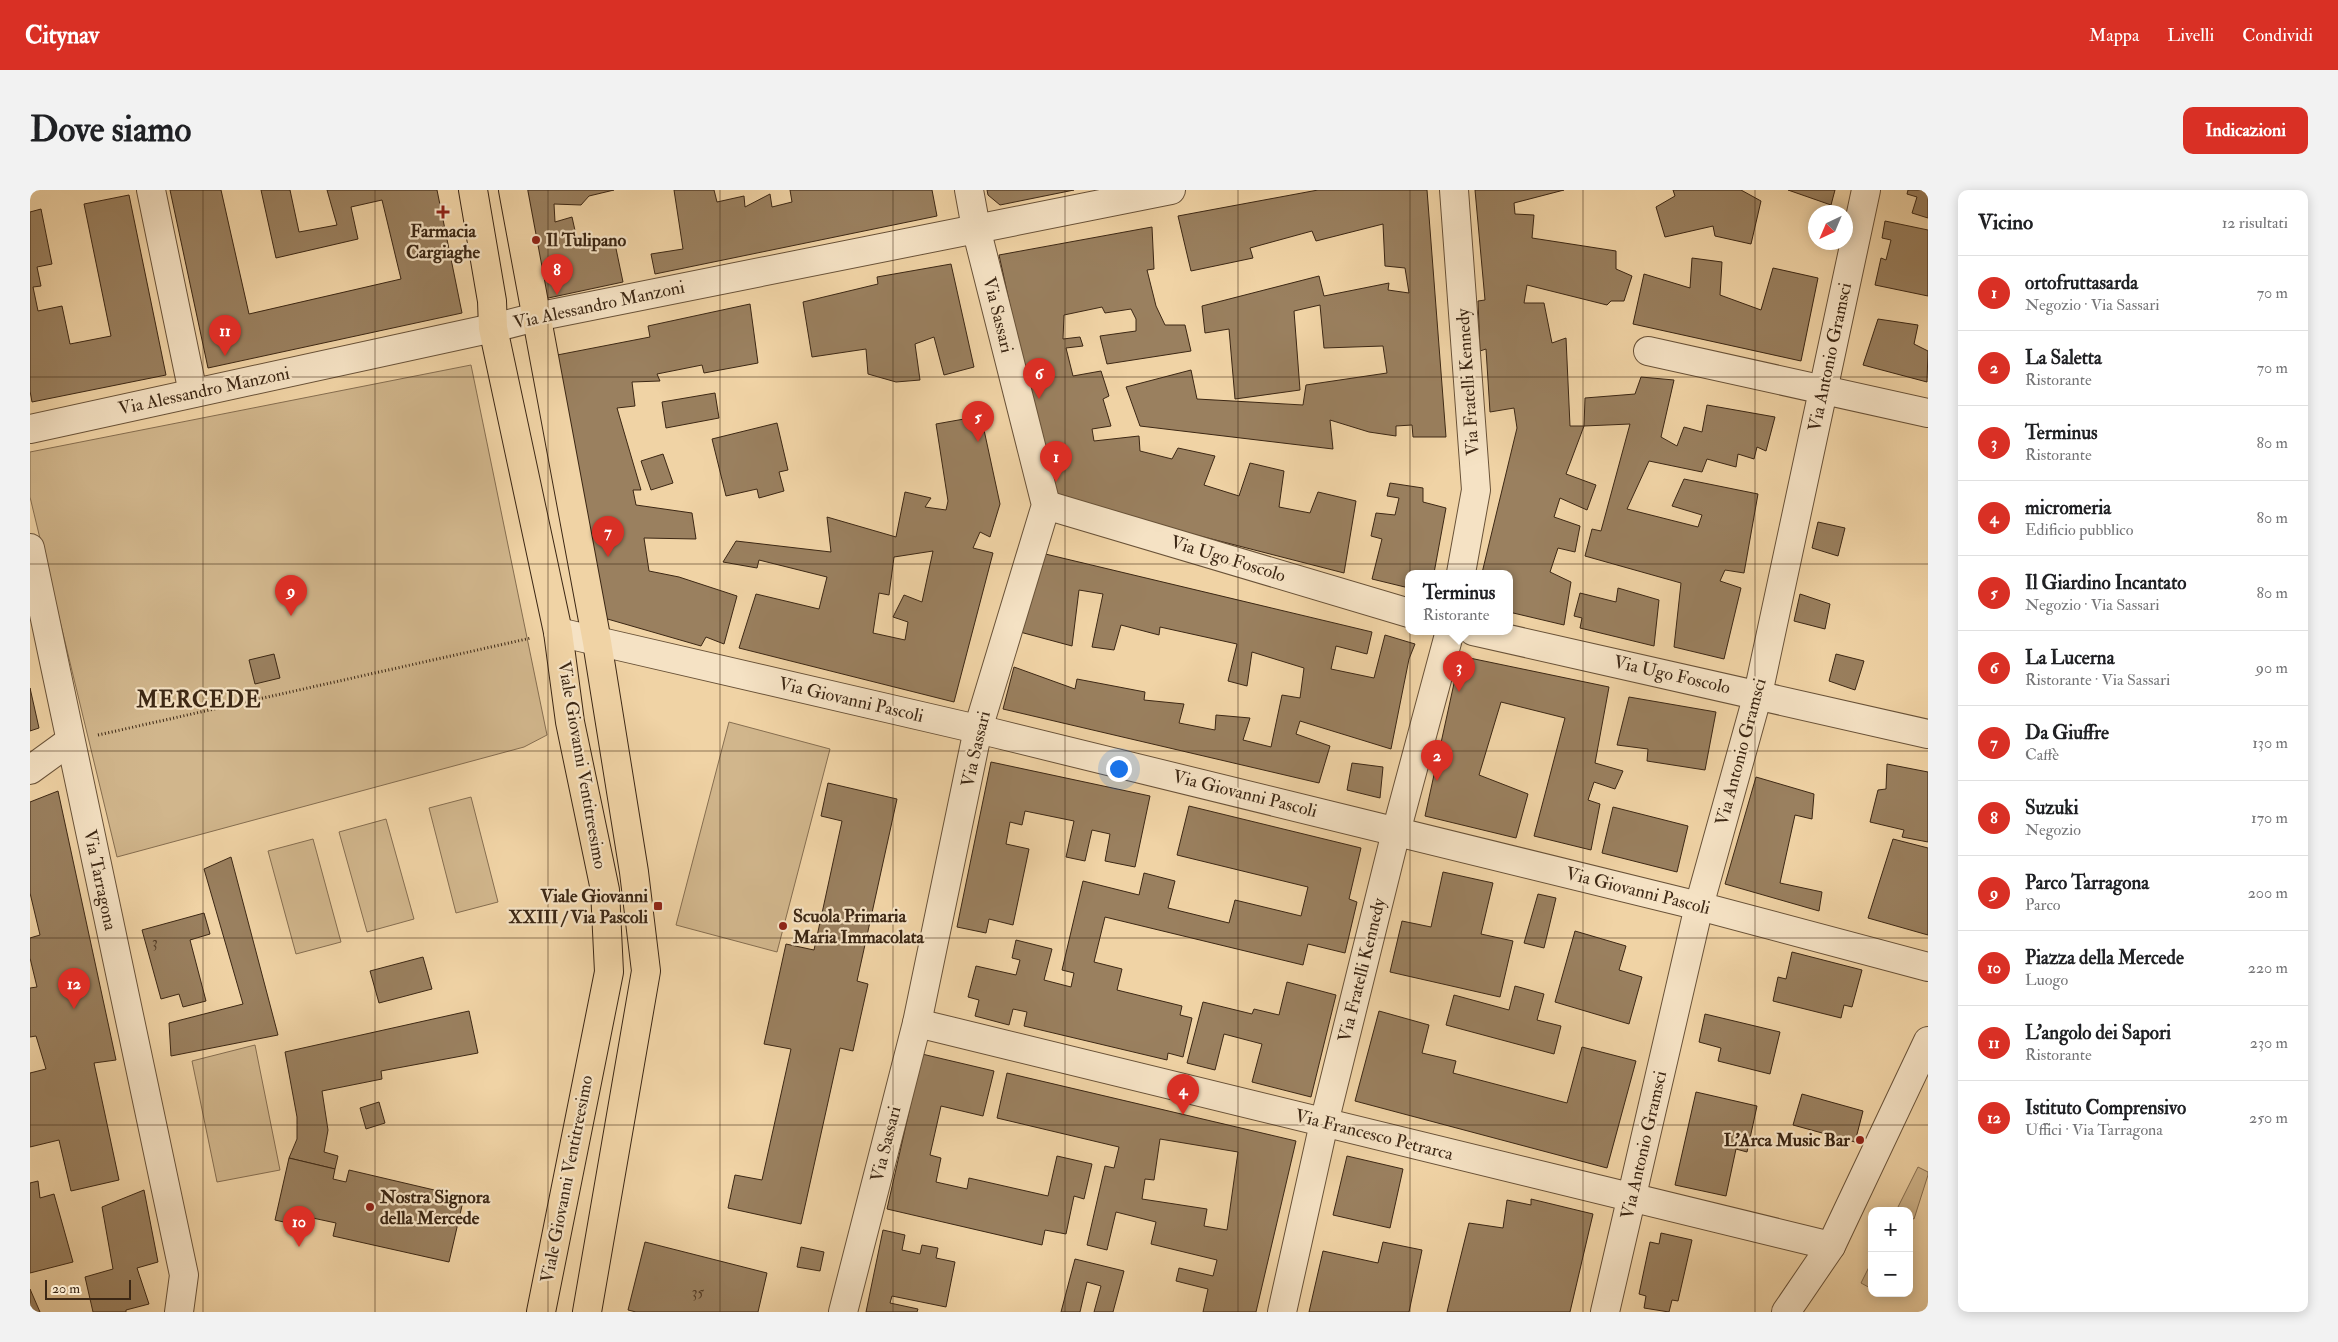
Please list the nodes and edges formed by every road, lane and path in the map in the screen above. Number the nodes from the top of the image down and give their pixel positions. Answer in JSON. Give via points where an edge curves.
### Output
{"nodes":[{"id":1,"x":151,"y":190,"type":"edge"},
{"id":2,"x":472,"y":190,"type":"edge"},
{"id":3,"x":513,"y":190,"type":"edge"},
{"id":4,"x":969,"y":190,"type":"edge"},
{"id":5,"x":1171,"y":190,"type":"edge"},
{"id":6,"x":1454,"y":190,"type":"edge"},
{"id":7,"x":1866,"y":190,"type":"edge"},
{"id":8,"x":976,"y":228,"type":"junction"},
{"id":9,"x":536,"y":317,"type":"junction"},
{"id":10,"x":493,"y":328,"type":"junction"},
{"id":11,"x":1648,"y":351,"type":"dead end"},
{"id":12,"x":1823,"y":390,"type":"junction"},
{"id":13,"x":194,"y":393,"type":"junction"},
{"id":14,"x":1928,"y":412,"type":"edge"},
{"id":15,"x":30,"y":430,"type":"edge"},
{"id":16,"x":1046,"y":505,"type":"junction"},
{"id":17,"x":30,"y":548,"type":"edge"},
{"id":18,"x":1462,"y":570,"type":"edge"},
{"id":19,"x":1405,"y":612,"type":"edge"},
{"id":20,"x":558,"y":632,"type":"junction"},
{"id":21,"x":1449,"y":635,"type":"edge"},
{"id":22,"x":1491,"y":635,"type":"edge"},
{"id":23,"x":596,"y":642,"type":"junction"},
{"id":24,"x":1758,"y":694,"type":"junction"},
{"id":25,"x":978,"y":729,"type":"junction"},
{"id":26,"x":1928,"y":734,"type":"edge"},
{"id":27,"x":70,"y":741,"type":"junction"},
{"id":28,"x":30,"y":770,"type":"edge"},
{"id":29,"x":1396,"y":832,"type":"junction"},
{"id":30,"x":1699,"y":906,"type":"junction"},
{"id":31,"x":1928,"y":967,"type":"edge"},
{"id":32,"x":917,"y":1023,"type":"junction"},
{"id":33,"x":1928,"y":1041,"type":"edge"},
{"id":34,"x":1324,"y":1123,"type":"junction"},
{"id":35,"x":1632,"y":1199,"type":"junction"},
{"id":36,"x":1831,"y":1246,"type":"junction"},
{"id":37,"x":180,"y":1312,"type":"edge"},
{"id":38,"x":540,"y":1312,"type":"edge"},
{"id":39,"x":587,"y":1312,"type":"edge"},
{"id":40,"x":843,"y":1312,"type":"edge"},
{"id":41,"x":1282,"y":1312,"type":"edge"},
{"id":42,"x":1605,"y":1312,"type":"edge"},
{"id":43,"x":1786,"y":1312,"type":"edge"}],
"edges":[{"from":1,"to":13,"type":"street"},
{"from":2,"to":10,"type":"main road","name":"Viale Giovanni Ventitreesimo","via":[[492,301]]},
{"from":3,"to":9,"type":"main road","name":"Viale Giovanni Ventitreesimo"},
{"from":4,"to":8,"type":"street","name":"Via Sassari"},
{"from":5,"to":8,"type":"street","name":"Via Alessandro Manzoni"},
{"from":6,"to":18,"type":"street","name":"Via Fratelli Kennedy","via":[[1476,490]]},
{"from":7,"to":12,"type":"street","name":"Via Antonio Gramsci"},
{"from":8,"to":9,"type":"street","name":"Via Alessandro Manzoni"},
{"from":8,"to":16,"type":"street","name":"Via Sassari"},
{"from":9,"to":10,"type":"street","name":"Via Alessandro Manzoni"},
{"from":9,"to":23,"type":"main road","name":"Viale Giovanni Ventitreesimo"},
{"from":10,"to":13,"type":"street","name":"Via Alessandro Manzoni"},
{"from":10,"to":20,"type":"main road","name":"Viale Giovanni Ventitreesimo"},
{"from":11,"to":12,"type":"street"},
{"from":12,"to":14,"type":"street"},
{"from":12,"to":24,"type":"street","name":"Via Antonio Gramsci"},
{"from":13,"to":15,"type":"street","name":"Via Alessandro Manzoni"},
{"from":16,"to":19,"type":"street","name":"Via Ugo Foscolo"},
{"from":16,"to":25,"type":"street","name":"Via Sassari"},
{"from":17,"to":27,"type":"street","name":"Via Tarragona"},
{"from":20,"to":23,"type":"street","name":"Via Giovanni Pascoli"},
{"from":20,"to":27,"type":"path"},
{"from":20,"to":38,"type":"main road","name":"Viale Giovanni Ventitreesimo","via":[[570,722],[605,890],[609,972]]},
{"from":21,"to":29,"type":"street","name":"Via Fratelli Kennedy"},
{"from":22,"to":24,"type":"street","name":"Via Ugo Foscolo"},
{"from":23,"to":25,"type":"street","name":"Via Giovanni Pascoli"},
{"from":23,"to":39,"type":"main road","name":"Viale Giovanni Ventitreesimo","via":[[634,872],[646,971]]},
{"from":24,"to":26,"type":"street","name":"Via Ugo Foscolo"},
{"from":24,"to":30,"type":"street","name":"Via Antonio Gramsci"},
{"from":25,"to":29,"type":"street","name":"Via Giovanni Pascoli"},
{"from":25,"to":32,"type":"street","name":"Via Sassari"},
{"from":27,"to":28,"type":"street"},
{"from":27,"to":37,"type":"street","name":"Via Tarragona","via":[[184,1275]]},
{"from":29,"to":30,"type":"street","name":"Via Giovanni Pascoli"},
{"from":29,"to":34,"type":"street","name":"Via Fratelli Kennedy"},
{"from":30,"to":31,"type":"street","name":"Via Giovanni Pascoli"},
{"from":30,"to":35,"type":"street","name":"Via Antonio Gramsci"},
{"from":32,"to":34,"type":"street","name":"Via Francesco Petrarca"},
{"from":32,"to":40,"type":"street","name":"Via Sassari"},
{"from":33,"to":36,"type":"street"},
{"from":34,"to":35,"type":"street","name":"Via Francesco Petrarca"},
{"from":34,"to":41,"type":"street","name":"Via Fratelli Kennedy"},
{"from":35,"to":36,"type":"street","name":"Via Francesco Petrarca"},
{"from":35,"to":42,"type":"street","name":"Via Antonio Gramsci"},
{"from":36,"to":43,"type":"street"}]}
